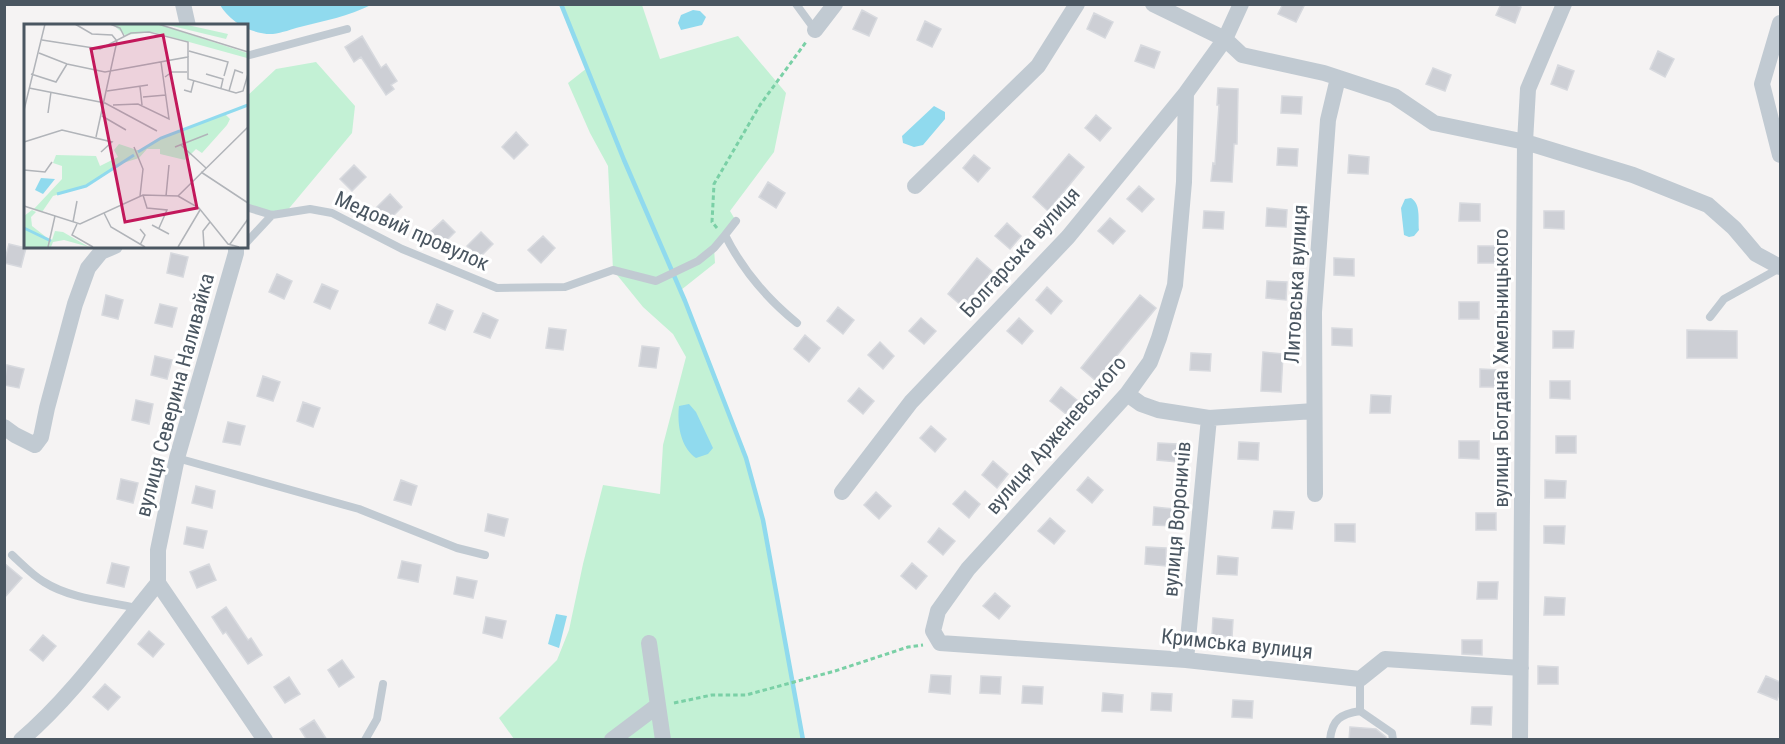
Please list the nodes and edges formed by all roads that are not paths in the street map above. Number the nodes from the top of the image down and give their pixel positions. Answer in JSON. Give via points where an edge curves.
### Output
{"nodes":[{"id":1,"x":183,"y":4,"type":"edge"},
{"id":2,"x":796,"y":4,"type":"edge"},
{"id":3,"x":835,"y":4,"type":"edge"},
{"id":4,"x":1077,"y":4,"type":"edge"},
{"id":5,"x":1153,"y":4,"type":"edge"},
{"id":6,"x":1241,"y":4,"type":"edge"},
{"id":7,"x":1564,"y":4,"type":"edge"},
{"id":8,"x":1780,"y":23,"type":"edge"},
{"id":9,"x":188,"y":24,"type":"edge"},
{"id":10,"x":347,"y":30,"type":"dead end"},
{"id":11,"x":815,"y":30,"type":"joint"},
{"id":12,"x":1225,"y":39,"type":"junction"},
{"id":13,"x":248,"y":55,"type":"edge"},
{"id":14,"x":1338,"y":78,"type":"junction"},
{"id":15,"x":1186,"y":93,"type":"junction"},
{"id":16,"x":1525,"y":142,"type":"junction"},
{"id":17,"x":1780,"y":155,"type":"edge"},
{"id":18,"x":915,"y":186,"type":"dead end"},
{"id":19,"x":248,"y":208,"type":"edge"},
{"id":20,"x":272,"y":215,"type":"junction"},
{"id":21,"x":736,"y":221,"type":"dead end"},
{"id":22,"x":725,"y":236,"type":"junction"},
{"id":23,"x":248,"y":239,"type":"edge"},
{"id":24,"x":110,"y":248,"type":"edge"},
{"id":25,"x":240,"y":248,"type":"edge"},
{"id":26,"x":1780,"y":268,"type":"edge"},
{"id":27,"x":1710,"y":317,"type":"dead end"},
{"id":28,"x":797,"y":323,"type":"dead end"},
{"id":29,"x":1127,"y":394,"type":"junction"},
{"id":30,"x":1314,"y":411,"type":"junction"},
{"id":31,"x":1209,"y":418,"type":"junction"},
{"id":32,"x":4,"y":427,"type":"edge"},
{"id":33,"x":177,"y":458,"type":"junction"},
{"id":34,"x":842,"y":492,"type":"dead end"},
{"id":35,"x":1315,"y":494,"type":"dead end"},
{"id":36,"x":12,"y":555,"type":"dead end"},
{"id":37,"x":485,"y":555,"type":"dead end"},
{"id":38,"x":158,"y":583,"type":"junction"},
{"id":39,"x":137,"y":608,"type":"junction"},
{"id":40,"x":649,"y":643,"type":"dead end"},
{"id":41,"x":940,"y":643,"type":"joint"},
{"id":42,"x":1186,"y":660,"type":"junction"},
{"id":43,"x":1521,"y":668,"type":"junction"},
{"id":44,"x":1360,"y":679,"type":"junction"},
{"id":45,"x":383,"y":684,"type":"dead end"},
{"id":46,"x":657,"y":706,"type":"junction"},
{"id":47,"x":1360,"y":711,"type":"junction"},
{"id":48,"x":21,"y":740,"type":"edge"},
{"id":49,"x":266,"y":740,"type":"edge"},
{"id":50,"x":365,"y":740,"type":"edge"},
{"id":51,"x":612,"y":740,"type":"edge"},
{"id":52,"x":663,"y":740,"type":"edge"},
{"id":53,"x":1330,"y":740,"type":"edge"},
{"id":54,"x":1394,"y":740,"type":"edge"},
{"id":55,"x":1520,"y":740,"type":"edge"}],
"edges":[{"from":1,"to":9,"type":"street"},
{"from":2,"to":11,"type":"lane"},
{"from":3,"to":11,"type":"street"},
{"from":4,"to":18,"type":"street","via":[[1038,66]]},
{"from":5,"to":12,"type":"street"},
{"from":6,"to":12,"type":"street","name":"Болгарська вулиця"},
{"from":7,"to":16,"type":"street","name":"вулиця Богдана Хмельницького","via":[[1528,89]]},
{"from":8,"to":17,"type":"street","via":[[1762,84]]},
{"from":10,"to":13,"type":"lane"},
{"from":12,"to":14,"type":"street","via":[[1242,55]]},
{"from":12,"to":15,"type":"street","name":"Болгарська вулиця"},
{"from":14,"to":16,"type":"street","via":[[1394,96],[1434,123]]},
{"from":14,"to":30,"type":"street","name":"Литовська вулиця","via":[[1328,120],[1314,312]]},
{"from":15,"to":29,"type":"street","name":"вулиця Арженевського","via":[[1184,182],[1175,285],[1150,362]]},
{"from":15,"to":34,"type":"street","name":"Болгарська вулиця","via":[[1068,237],[911,402]]},
{"from":16,"to":26,"type":"street","via":[[1633,175],[1708,205],[1756,254]]},
{"from":16,"to":43,"type":"street","name":"вулиця Богдана Хмельницького"},
{"from":19,"to":20,"type":"lane","name":"Медовий провулок"},
{"from":20,"to":22,"type":"lane","name":"Медовий провулок","via":[[310,208],[332,213],[402,249],[497,288],[565,287],[613,270],[656,281],[699,261]]},
{"from":20,"to":23,"type":"lane"},
{"from":21,"to":22,"type":"lane","name":"Медовий провулок"},
{"from":22,"to":28,"type":"lane","via":[[752,280]]},
{"from":24,"to":32,"type":"street","via":[[101,252],[88,268],[72,314],[41,438],[35,445]]},
{"from":25,"to":33,"type":"street","name":"вулиця Северина Наливайка"},
{"from":26,"to":27,"type":"lane","via":[[1724,299]]},
{"from":29,"to":31,"type":"street","via":[[1158,410]]},
{"from":29,"to":41,"type":"street","name":"вулиця Арженевського","via":[[968,569],[938,611],[933,631]]},
{"from":30,"to":31,"type":"street"},
{"from":30,"to":35,"type":"street","name":"Литовська вулиця"},
{"from":31,"to":42,"type":"street","name":"вулиця Вороничів"},
{"from":33,"to":37,"type":"lane","via":[[359,509],[457,548]]},
{"from":33,"to":38,"type":"street","name":"вулиця Северина Наливайка","via":[[158,550]]},
{"from":36,"to":39,"type":"lane","via":[[51,587]]},
{"from":38,"to":39,"type":"street"},
{"from":38,"to":49,"type":"street"},
{"from":39,"to":48,"type":"street","via":[[69,692]]},
{"from":40,"to":46,"type":"street"},
{"from":41,"to":42,"type":"street","name":"Кримська вулиця"},
{"from":42,"to":44,"type":"street","name":"Кримська вулиця"},
{"from":43,"to":44,"type":"street","via":[[1385,659]]},
{"from":43,"to":55,"type":"street","name":"вулиця Богдана Хмельницького"},
{"from":44,"to":47,"type":"lane"},
{"from":45,"to":50,"type":"lane","via":[[377,719]]},
{"from":46,"to":51,"type":"street"},
{"from":46,"to":52,"type":"street"},
{"from":47,"to":53,"type":"lane","via":[[1337,719],[1331,727]]},
{"from":47,"to":54,"type":"lane","via":[[1392,733]]}]}
